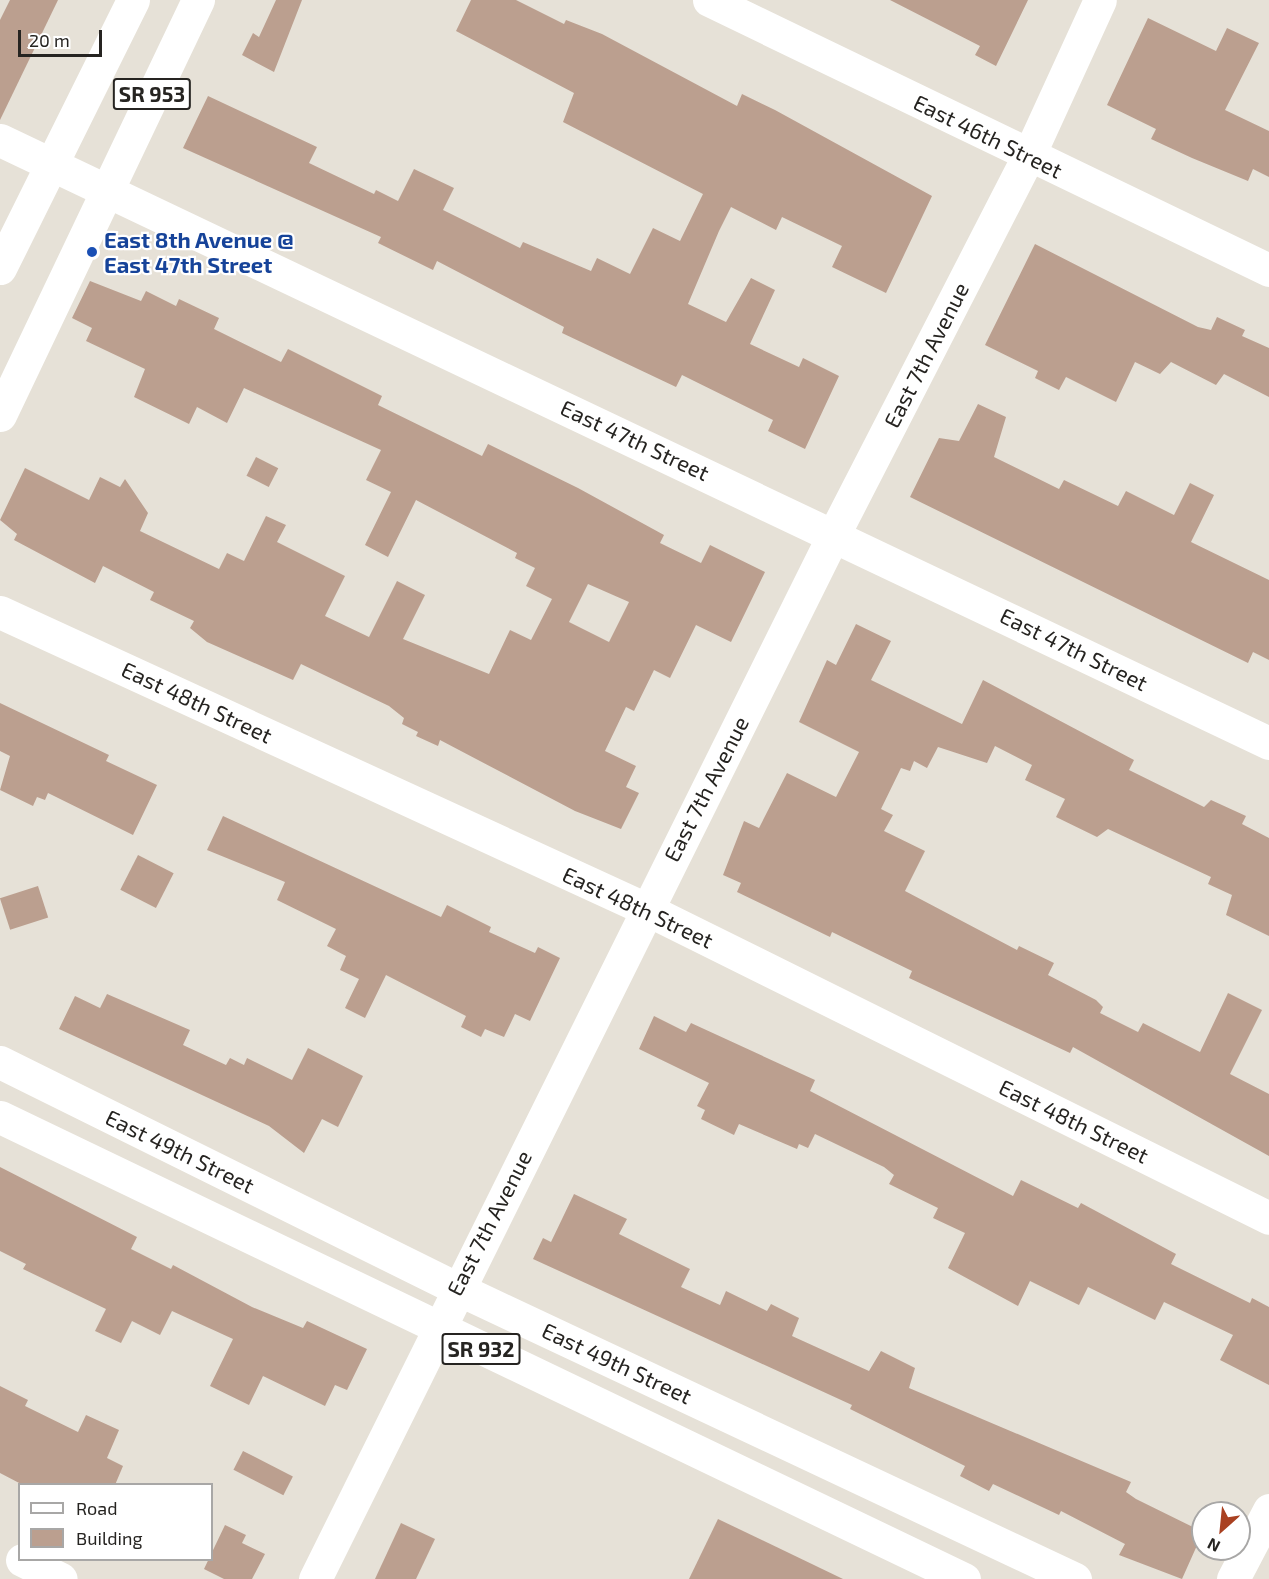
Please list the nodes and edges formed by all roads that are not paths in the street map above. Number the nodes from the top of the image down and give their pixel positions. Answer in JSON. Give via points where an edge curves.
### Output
{"nodes":[{"id":1,"x":133,"y":0,"type":"edge"},
{"id":2,"x":198,"y":0,"type":"edge"},
{"id":3,"x":709,"y":0,"type":"edge"},
{"id":4,"x":1100,"y":0,"type":"edge"},
{"id":5,"x":0,"y":140,"type":"edge"},
{"id":6,"x":1029,"y":156,"type":"junction"},
{"id":7,"x":52,"y":164,"type":"junction"},
{"id":8,"x":106,"y":189,"type":"junction"},
{"id":9,"x":0,"y":268,"type":"edge"},
{"id":10,"x":1269,"y":270,"type":"edge"},
{"id":11,"x":0,"y":415,"type":"edge"},
{"id":12,"x":834,"y":534,"type":"junction"},
{"id":13,"x":0,"y":612,"type":"edge"},
{"id":14,"x":1269,"y":743,"type":"edge"},
{"id":15,"x":646,"y":909,"type":"junction"},
{"id":16,"x":0,"y":1062,"type":"edge"},
{"id":17,"x":0,"y":1117,"type":"edge"},
{"id":18,"x":1269,"y":1218,"type":"edge"},
{"id":19,"x":456,"y":1288,"type":"junction"},
{"id":20,"x":436,"y":1328,"type":"junction"},
{"id":21,"x":1269,"y":1510,"type":"edge"},
{"id":22,"x":0,"y":1549,"type":"edge"},
{"id":23,"x":18,"y":1558,"type":"edge"},
{"id":24,"x":25,"y":1561,"type":"edge"},
{"id":25,"x":61,"y":1579,"type":"edge"},
{"id":26,"x":315,"y":1579,"type":"edge"},
{"id":27,"x":964,"y":1579,"type":"edge"},
{"id":28,"x":1075,"y":1579,"type":"edge"},
{"id":29,"x":1233,"y":1579,"type":"edge"}],
"edges":[{"from":1,"to":7,"type":"street","number":"SR 953"},
{"from":2,"to":8,"type":"street","number":"SR 953"},
{"from":3,"to":6,"type":"street","name":"East 46th Street"},
{"from":4,"to":6,"type":"street","name":"East 7th Avenue"},
{"from":5,"to":7,"type":"street","name":"East 47th Street"},
{"from":6,"to":10,"type":"street","name":"East 46th Street"},
{"from":6,"to":12,"type":"street","name":"East 7th Avenue"},
{"from":7,"to":8,"type":"street","name":"East 47th Street"},
{"from":7,"to":9,"type":"street","number":"SR 953"},
{"from":8,"to":11,"type":"street","number":"SR 953"},
{"from":8,"to":12,"type":"street","name":"East 47th Street"},
{"from":12,"to":14,"type":"street","name":"East 47th Street"},
{"from":12,"to":15,"type":"street","name":"East 7th Avenue"},
{"from":13,"to":15,"type":"street","name":"East 48th Street"},
{"from":15,"to":18,"type":"street","name":"East 48th Street"},
{"from":15,"to":19,"type":"street","name":"East 7th Avenue"},
{"from":16,"to":19,"type":"street","name":"East 49th Street","number":"SR 932"},
{"from":17,"to":20,"type":"street","name":"East 49th Street","number":"SR 932"},
{"from":19,"to":20,"type":"street","name":"East 7th Avenue"},
{"from":19,"to":28,"type":"street","name":"East 49th Street","number":"SR 932"},
{"from":20,"to":26,"type":"street","name":"East 7th Avenue"},
{"from":20,"to":27,"type":"street","name":"East 49th Street","number":"SR 932"},
{"from":21,"to":29,"type":"street"},
{"from":22,"to":23,"type":"street"},
{"from":24,"to":25,"type":"street"}]}
